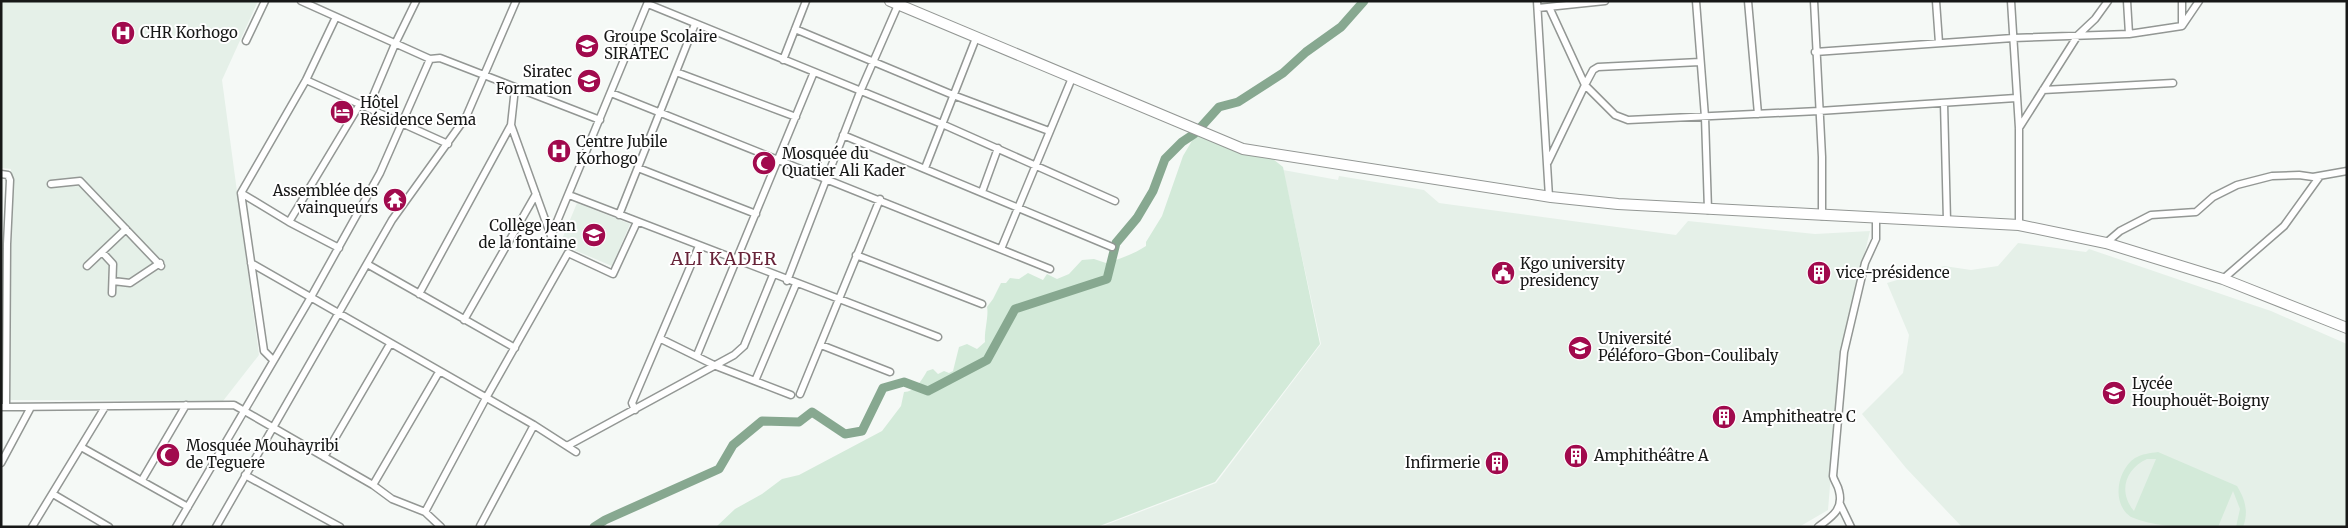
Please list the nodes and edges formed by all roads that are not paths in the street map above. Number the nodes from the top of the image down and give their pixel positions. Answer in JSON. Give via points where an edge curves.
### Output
{"nodes":[{"id":1,"x":265,"y":1,"type":"edge"},
{"id":2,"x":301,"y":1,"type":"edge"},
{"id":3,"x":416,"y":1,"type":"edge"},
{"id":4,"x":516,"y":1,"type":"edge"},
{"id":5,"x":806,"y":1,"type":"edge"},
{"id":6,"x":1604,"y":1,"type":"edge"},
{"id":7,"x":1696,"y":1,"type":"edge"},
{"id":8,"x":1748,"y":1,"type":"edge"},
{"id":9,"x":1814,"y":1,"type":"edge"},
{"id":10,"x":1936,"y":1,"type":"edge"},
{"id":11,"x":2011,"y":1,"type":"edge"},
{"id":12,"x":2108,"y":1,"type":"edge"},
{"id":13,"x":2127,"y":1,"type":"edge"},
{"id":14,"x":2182,"y":1,"type":"edge"},
{"id":15,"x":2199,"y":1,"type":"edge"},
{"id":16,"x":1585,"y":2,"type":"edge"},
{"id":17,"x":648,"y":3,"type":"edge"},
{"id":18,"x":894,"y":3,"type":"edge"},
{"id":19,"x":1538,"y":5,"type":"edge"},
{"id":20,"x":1549,"y":7,"type":"junction"},
{"id":21,"x":336,"y":17,"type":"junction"},
{"id":22,"x":695,"y":24,"type":"junction"},
{"id":23,"x":2182,"y":26,"type":"junction"},
{"id":24,"x":795,"y":29,"type":"junction"},
{"id":25,"x":2129,"y":34,"type":"junction"},
{"id":26,"x":2078,"y":35,"type":"junction"},
{"id":27,"x":976,"y":38,"type":"junction"},
{"id":28,"x":2013,"y":38,"type":"junction"},
{"id":29,"x":246,"y":41,"type":"dead end"},
{"id":30,"x":1939,"y":43,"type":"junction"},
{"id":31,"x":395,"y":44,"type":"junction"},
{"id":32,"x":1815,"y":52,"type":"junction"},
{"id":33,"x":430,"y":59,"type":"junction"},
{"id":34,"x":783,"y":60,"type":"junction"},
{"id":35,"x":873,"y":62,"type":"junction"},
{"id":36,"x":1700,"y":62,"type":"junction"},
{"id":37,"x":676,"y":72,"type":"junction"},
{"id":38,"x":814,"y":72,"type":"junction"},
{"id":39,"x":484,"y":76,"type":"junction"},
{"id":40,"x":1072,"y":78,"type":"junction"},
{"id":41,"x":306,"y":80,"type":"junction"},
{"id":42,"x":2173,"y":83,"type":"dead end"},
{"id":43,"x":1585,"y":85,"type":"junction"},
{"id":44,"x":515,"y":88,"type":"junction"},
{"id":45,"x":2043,"y":90,"type":"junction"},
{"id":46,"x":860,"y":92,"type":"junction"},
{"id":47,"x":611,"y":93,"type":"junction"},
{"id":48,"x":954,"y":95,"type":"junction"},
{"id":49,"x":2016,"y":98,"type":"junction"},
{"id":50,"x":1944,"y":103,"type":"junction"},
{"id":51,"x":360,"y":104,"type":"junction"},
{"id":52,"x":368,"y":108,"type":"junction"},
{"id":53,"x":1819,"y":111,"type":"junction"},
{"id":54,"x":660,"y":113,"type":"junction"},
{"id":55,"x":1758,"y":114,"type":"junction"},
{"id":56,"x":796,"y":117,"type":"junction"},
{"id":57,"x":1704,"y":117,"type":"junction"},
{"id":58,"x":600,"y":120,"type":"junction"},
{"id":59,"x":402,"y":123,"type":"junction"},
{"id":60,"x":942,"y":124,"type":"junction"},
{"id":61,"x":511,"y":125,"type":"junction"},
{"id":62,"x":2019,"y":128,"type":"junction"},
{"id":63,"x":1049,"y":131,"type":"junction"},
{"id":64,"x":843,"y":135,"type":"junction"},
{"id":65,"x":448,"y":144,"type":"junction"},
{"id":66,"x":998,"y":148,"type":"junction"},
{"id":67,"x":779,"y":160,"type":"junction"},
{"id":68,"x":1548,"y":163,"type":"junction"},
{"id":69,"x":1036,"y":164,"type":"junction"},
{"id":70,"x":638,"y":168,"type":"junction"},
{"id":71,"x":925,"y":168,"type":"junction"},
{"id":72,"x":2347,"y":172,"type":"edge"},
{"id":73,"x":1,"y":174,"type":"edge"},
{"id":74,"x":2320,"y":176,"type":"junction"},
{"id":75,"x":827,"y":180,"type":"junction"},
{"id":76,"x":51,"y":184,"type":"dead end"},
{"id":77,"x":982,"y":192,"type":"junction"},
{"id":78,"x":240,"y":193,"type":"junction"},
{"id":79,"x":536,"y":194,"type":"junction"},
{"id":80,"x":569,"y":195,"type":"junction"},
{"id":81,"x":1549,"y":197,"type":"junction"},
{"id":82,"x":880,"y":200,"type":"junction"},
{"id":83,"x":1115,"y":201,"type":"dead end"},
{"id":84,"x":1018,"y":208,"type":"junction"},
{"id":85,"x":1708,"y":210,"type":"junction"},
{"id":86,"x":756,"y":214,"type":"junction"},
{"id":87,"x":619,"y":215,"type":"junction"},
{"id":88,"x":1822,"y":216,"type":"junction"},
{"id":89,"x":1876,"y":218,"type":"junction"},
{"id":90,"x":289,"y":222,"type":"junction"},
{"id":91,"x":637,"y":222,"type":"junction"},
{"id":92,"x":1947,"y":222,"type":"junction"},
{"id":93,"x":2019,"y":225,"type":"junction"},
{"id":94,"x":126,"y":229,"type":"junction"},
{"id":95,"x":2106,"y":243,"type":"junction"},
{"id":96,"x":4,"y":244,"type":"edge"},
{"id":97,"x":699,"y":246,"type":"junction"},
{"id":98,"x":1112,"y":247,"type":"dead end"},
{"id":99,"x":338,"y":248,"type":"junction"},
{"id":100,"x":1001,"y":249,"type":"junction"},
{"id":101,"x":102,"y":252,"type":"junction"},
{"id":102,"x":856,"y":255,"type":"junction"},
{"id":103,"x":737,"y":260,"type":"junction"},
{"id":104,"x":251,"y":263,"type":"junction"},
{"id":105,"x":367,"y":264,"type":"junction"},
{"id":106,"x":87,"y":266,"type":"dead end"},
{"id":107,"x":1050,"y":269,"type":"dead end"},
{"id":108,"x":773,"y":275,"type":"junction"},
{"id":109,"x":2223,"y":279,"type":"junction"},
{"id":110,"x":112,"y":281,"type":"junction"},
{"id":111,"x":787,"y":281,"type":"junction"},
{"id":112,"x":796,"y":284,"type":"junction"},
{"id":113,"x":112,"y":293,"type":"dead end"},
{"id":114,"x":419,"y":294,"type":"junction"},
{"id":115,"x":311,"y":297,"type":"junction"},
{"id":116,"x":838,"y":300,"type":"junction"},
{"id":117,"x":982,"y":304,"type":"dead end"},
{"id":118,"x":4,"y":312,"type":"edge"},
{"id":119,"x":338,"y":313,"type":"junction"},
{"id":120,"x":464,"y":320,"type":"junction"},
{"id":121,"x":2347,"y":328,"type":"edge"},
{"id":122,"x":938,"y":337,"type":"dead end"},
{"id":123,"x":661,"y":339,"type":"junction"},
{"id":124,"x":390,"y":344,"type":"junction"},
{"id":125,"x":820,"y":345,"type":"junction"},
{"id":126,"x":515,"y":348,"type":"junction"},
{"id":127,"x":697,"y":355,"type":"junction"},
{"id":128,"x":273,"y":360,"type":"junction"},
{"id":129,"x":716,"y":366,"type":"junction"},
{"id":130,"x":439,"y":372,"type":"junction"},
{"id":131,"x":890,"y":372,"type":"dead end"},
{"id":132,"x":756,"y":381,"type":"junction"},
{"id":133,"x":800,"y":394,"type":"dead end"},
{"id":134,"x":791,"y":395,"type":"dead end"},
{"id":135,"x":486,"y":398,"type":"junction"},
{"id":136,"x":186,"y":405,"type":"junction"},
{"id":137,"x":4,"y":407,"type":"edge"},
{"id":138,"x":31,"y":407,"type":"junction"},
{"id":139,"x":105,"y":407,"type":"junction"},
{"id":140,"x":635,"y":410,"type":"junction"},
{"id":141,"x":244,"y":412,"type":"junction"},
{"id":142,"x":534,"y":425,"type":"junction"},
{"id":143,"x":272,"y":428,"type":"junction"},
{"id":144,"x":81,"y":446,"type":"junction"},
{"id":145,"x":567,"y":446,"type":"junction"},
{"id":146,"x":576,"y":452,"type":"dead end"},
{"id":147,"x":324,"y":457,"type":"junction"},
{"id":148,"x":1,"y":463,"type":"edge"},
{"id":149,"x":245,"y":476,"type":"junction"},
{"id":150,"x":142,"y":480,"type":"junction"},
{"id":151,"x":373,"y":485,"type":"junction"},
{"id":152,"x":53,"y":494,"type":"junction"},
{"id":153,"x":1840,"y":504,"type":"junction"},
{"id":154,"x":188,"y":507,"type":"junction"},
{"id":155,"x":425,"y":512,"type":"junction"},
{"id":156,"x":219,"y":526,"type":"edge"},
{"id":157,"x":480,"y":526,"type":"edge"},
{"id":158,"x":32,"y":527,"type":"edge"},
{"id":159,"x":109,"y":527,"type":"edge"},
{"id":160,"x":176,"y":527,"type":"edge"},
{"id":161,"x":340,"y":527,"type":"edge"},
{"id":162,"x":441,"y":527,"type":"edge"},
{"id":163,"x":1818,"y":527,"type":"edge"},
{"id":164,"x":1851,"y":527,"type":"edge"}],
"edges":[{"from":1,"to":29,"type":"street"},
{"from":2,"to":21,"type":"street"},
{"from":3,"to":31,"type":"street"},
{"from":4,"to":39,"type":"street"},
{"from":5,"to":24,"type":"street"},
{"from":6,"to":16,"type":"street"},
{"from":7,"to":36,"type":"street"},
{"from":8,"to":55,"type":"street"},
{"from":9,"to":32,"type":"street"},
{"from":10,"to":30,"type":"street"},
{"from":11,"to":28,"type":"street"},
{"from":12,"to":26,"type":"street"},
{"from":13,"to":25,"type":"street"},
{"from":14,"to":23,"type":"street"},
{"from":15,"to":23,"type":"street"},
{"from":16,"to":20,"type":"street"},
{"from":17,"to":22,"type":"street"},
{"from":17,"to":47,"type":"street"},
{"from":18,"to":27,"type":"main road"},
{"from":18,"to":35,"type":"street"},
{"from":19,"to":20,"type":"street"},
{"from":19,"to":68,"type":"street"},
{"from":20,"to":43,"type":"street"},
{"from":21,"to":31,"type":"street"},
{"from":21,"to":41,"type":"street"},
{"from":22,"to":34,"type":"street"},
{"from":22,"to":37,"type":"street"},
{"from":23,"to":25,"type":"street"},
{"from":24,"to":34,"type":"street"},
{"from":24,"to":35,"type":"street"},
{"from":25,"to":26,"type":"street"},
{"from":26,"to":28,"type":"street"},
{"from":26,"to":45,"type":"street"},
{"from":27,"to":40,"type":"main road"},
{"from":27,"to":48,"type":"street"},
{"from":28,"to":30,"type":"street"},
{"from":28,"to":49,"type":"street"},
{"from":30,"to":32,"type":"street"},
{"from":31,"to":33,"type":"street"},
{"from":31,"to":52,"type":"street"},
{"from":32,"to":53,"type":"street"},
{"from":33,"to":39,"type":"street","via":[[440,58]]},
{"from":33,"to":59,"type":"street"},
{"from":34,"to":38,"type":"street"},
{"from":35,"to":46,"type":"street"},
{"from":35,"to":48,"type":"street"},
{"from":36,"to":43,"type":"street","via":[[1598,67]]},
{"from":36,"to":57,"type":"street"},
{"from":37,"to":54,"type":"street"},
{"from":37,"to":56,"type":"street"},
{"from":38,"to":46,"type":"street"},
{"from":38,"to":56,"type":"street"},
{"from":39,"to":44,"type":"street"},
{"from":39,"to":65,"type":"street","via":[[466,117]]},
{"from":40,"to":63,"type":"street"},
{"from":40,"to":81,"type":"main road","via":[[1243,149]]},
{"from":41,"to":51,"type":"street"},
{"from":41,"to":78,"type":"street"},
{"from":42,"to":45,"type":"street"},
{"from":43,"to":57,"type":"street","via":[[1622,119]]},
{"from":43,"to":68,"type":"street"},
{"from":44,"to":58,"type":"street"},
{"from":44,"to":61,"type":"street"},
{"from":45,"to":62,"type":"street"},
{"from":46,"to":60,"type":"street"},
{"from":46,"to":64,"type":"street"},
{"from":47,"to":54,"type":"street"},
{"from":47,"to":58,"type":"street"},
{"from":48,"to":60,"type":"street"},
{"from":48,"to":63,"type":"street"},
{"from":49,"to":50,"type":"street"},
{"from":49,"to":62,"type":"street"},
{"from":50,"to":53,"type":"street"},
{"from":50,"to":92,"type":"street"},
{"from":51,"to":52,"type":"street"},
{"from":51,"to":90,"type":"street"},
{"from":52,"to":59,"type":"street"},
{"from":53,"to":55,"type":"street"},
{"from":53,"to":88,"type":"street"},
{"from":54,"to":67,"type":"street"},
{"from":54,"to":70,"type":"street"},
{"from":55,"to":57,"type":"street"},
{"from":56,"to":67,"type":"street"},
{"from":57,"to":85,"type":"street"},
{"from":58,"to":80,"type":"street"},
{"from":59,"to":65,"type":"street"},
{"from":59,"to":99,"type":"street","via":[[380,173]]},
{"from":60,"to":66,"type":"street"},
{"from":60,"to":71,"type":"street"},
{"from":61,"to":79,"type":"street"},
{"from":61,"to":114,"type":"street"},
{"from":62,"to":93,"type":"street"},
{"from":63,"to":69,"type":"street"},
{"from":64,"to":71,"type":"street"},
{"from":64,"to":75,"type":"street"},
{"from":65,"to":105,"type":"street","via":[[392,220]]},
{"from":66,"to":69,"type":"street"},
{"from":66,"to":77,"type":"street"},
{"from":67,"to":75,"type":"street"},
{"from":67,"to":86,"type":"street"},
{"from":68,"to":81,"type":"street"},
{"from":69,"to":83,"type":"street"},
{"from":69,"to":84,"type":"street"},
{"from":70,"to":86,"type":"street"},
{"from":70,"to":87,"type":"street"},
{"from":71,"to":77,"type":"street"},
{"from":72,"to":74,"type":"street"},
{"from":73,"to":96,"type":"street","via":[[10,178]]},
{"from":74,"to":95,"type":"street","via":[[2272,176],[2237,185],[2213,197],[2196,212],[2151,215]]},
{"from":74,"to":109,"type":"street","via":[[2284,226]]},
{"from":75,"to":82,"type":"street"},
{"from":75,"to":111,"type":"street"},
{"from":76,"to":94,"type":"street","via":[[80,181]]},
{"from":77,"to":84,"type":"street"},
{"from":78,"to":90,"type":"street"},
{"from":78,"to":104,"type":"street"},
{"from":79,"to":80,"type":"street","via":[[551,236]]},
{"from":79,"to":120,"type":"street"},
{"from":80,"to":87,"type":"street"},
{"from":81,"to":85,"type":"main road"},
{"from":82,"to":100,"type":"street"},
{"from":82,"to":102,"type":"street"},
{"from":84,"to":98,"type":"street"},
{"from":84,"to":100,"type":"street"},
{"from":85,"to":88,"type":"main road"},
{"from":86,"to":103,"type":"street"},
{"from":87,"to":91,"type":"street"},
{"from":88,"to":89,"type":"main road"},
{"from":89,"to":92,"type":"main road"},
{"from":89,"to":153,"type":"street","via":[[1876,240],[1865,263],[1842,364],[1833,476],[1840,493]]},
{"from":90,"to":99,"type":"street"},
{"from":91,"to":97,"type":"street"},
{"from":91,"to":126,"type":"street","via":[[613,274],[568,253]]},
{"from":92,"to":93,"type":"main road"},
{"from":93,"to":95,"type":"main road"},
{"from":94,"to":101,"type":"street"},
{"from":94,"to":110,"type":"street","via":[[161,265],[130,283]]},
{"from":95,"to":109,"type":"main road"},
{"from":96,"to":118,"type":"street"},
{"from":97,"to":103,"type":"street"},
{"from":97,"to":123,"type":"street"},
{"from":99,"to":115,"type":"street"},
{"from":100,"to":107,"type":"street"},
{"from":101,"to":106,"type":"street"},
{"from":101,"to":110,"type":"street","via":[[113,264]]},
{"from":102,"to":116,"type":"street"},
{"from":102,"to":117,"type":"street"},
{"from":103,"to":108,"type":"street"},
{"from":103,"to":127,"type":"street"},
{"from":104,"to":115,"type":"street"},
{"from":104,"to":128,"type":"street","via":[[264,351]]},
{"from":105,"to":114,"type":"street"},
{"from":105,"to":119,"type":"street"},
{"from":108,"to":111,"type":"street"},
{"from":108,"to":129,"type":"street","via":[[744,346]]},
{"from":109,"to":121,"type":"main road"},
{"from":110,"to":113,"type":"street"},
{"from":111,"to":112,"type":"street"},
{"from":112,"to":116,"type":"street"},
{"from":112,"to":132,"type":"street"},
{"from":114,"to":120,"type":"street"},
{"from":115,"to":119,"type":"street"},
{"from":115,"to":128,"type":"street"},
{"from":116,"to":122,"type":"street"},
{"from":116,"to":125,"type":"street"},
{"from":118,"to":137,"type":"street"},
{"from":119,"to":124,"type":"street"},
{"from":119,"to":143,"type":"street"},
{"from":120,"to":126,"type":"street"},
{"from":123,"to":127,"type":"street"},
{"from":123,"to":140,"type":"street","via":[[632,403]]},
{"from":124,"to":130,"type":"street"},
{"from":124,"to":147,"type":"street"},
{"from":125,"to":131,"type":"street"},
{"from":125,"to":133,"type":"street"},
{"from":126,"to":135,"type":"street"},
{"from":127,"to":129,"type":"street"},
{"from":128,"to":141,"type":"street"},
{"from":129,"to":132,"type":"street"},
{"from":129,"to":140,"type":"street"},
{"from":130,"to":135,"type":"street"},
{"from":130,"to":151,"type":"street"},
{"from":132,"to":134,"type":"street"},
{"from":135,"to":142,"type":"street"},
{"from":135,"to":155,"type":"street"},
{"from":136,"to":139,"type":"street"},
{"from":136,"to":141,"type":"street","via":[[234,405]]},
{"from":136,"to":150,"type":"street"},
{"from":137,"to":138,"type":"street"},
{"from":138,"to":139,"type":"street"},
{"from":138,"to":148,"type":"street"},
{"from":139,"to":144,"type":"street"},
{"from":140,"to":145,"type":"street"},
{"from":141,"to":143,"type":"street"},
{"from":141,"to":154,"type":"street"},
{"from":142,"to":145,"type":"street"},
{"from":142,"to":157,"type":"street"},
{"from":143,"to":147,"type":"street"},
{"from":143,"to":149,"type":"street"},
{"from":144,"to":150,"type":"street"},
{"from":144,"to":152,"type":"street"},
{"from":145,"to":146,"type":"street"},
{"from":147,"to":151,"type":"street"},
{"from":149,"to":156,"type":"street"},
{"from":149,"to":161,"type":"street"},
{"from":150,"to":154,"type":"street"},
{"from":151,"to":155,"type":"street","via":[[392,499]]},
{"from":152,"to":158,"type":"street"},
{"from":152,"to":159,"type":"street"},
{"from":153,"to":163,"type":"street","via":[[1838,512]]},
{"from":153,"to":164,"type":"street"},
{"from":154,"to":160,"type":"street"},
{"from":155,"to":162,"type":"street"}]}
